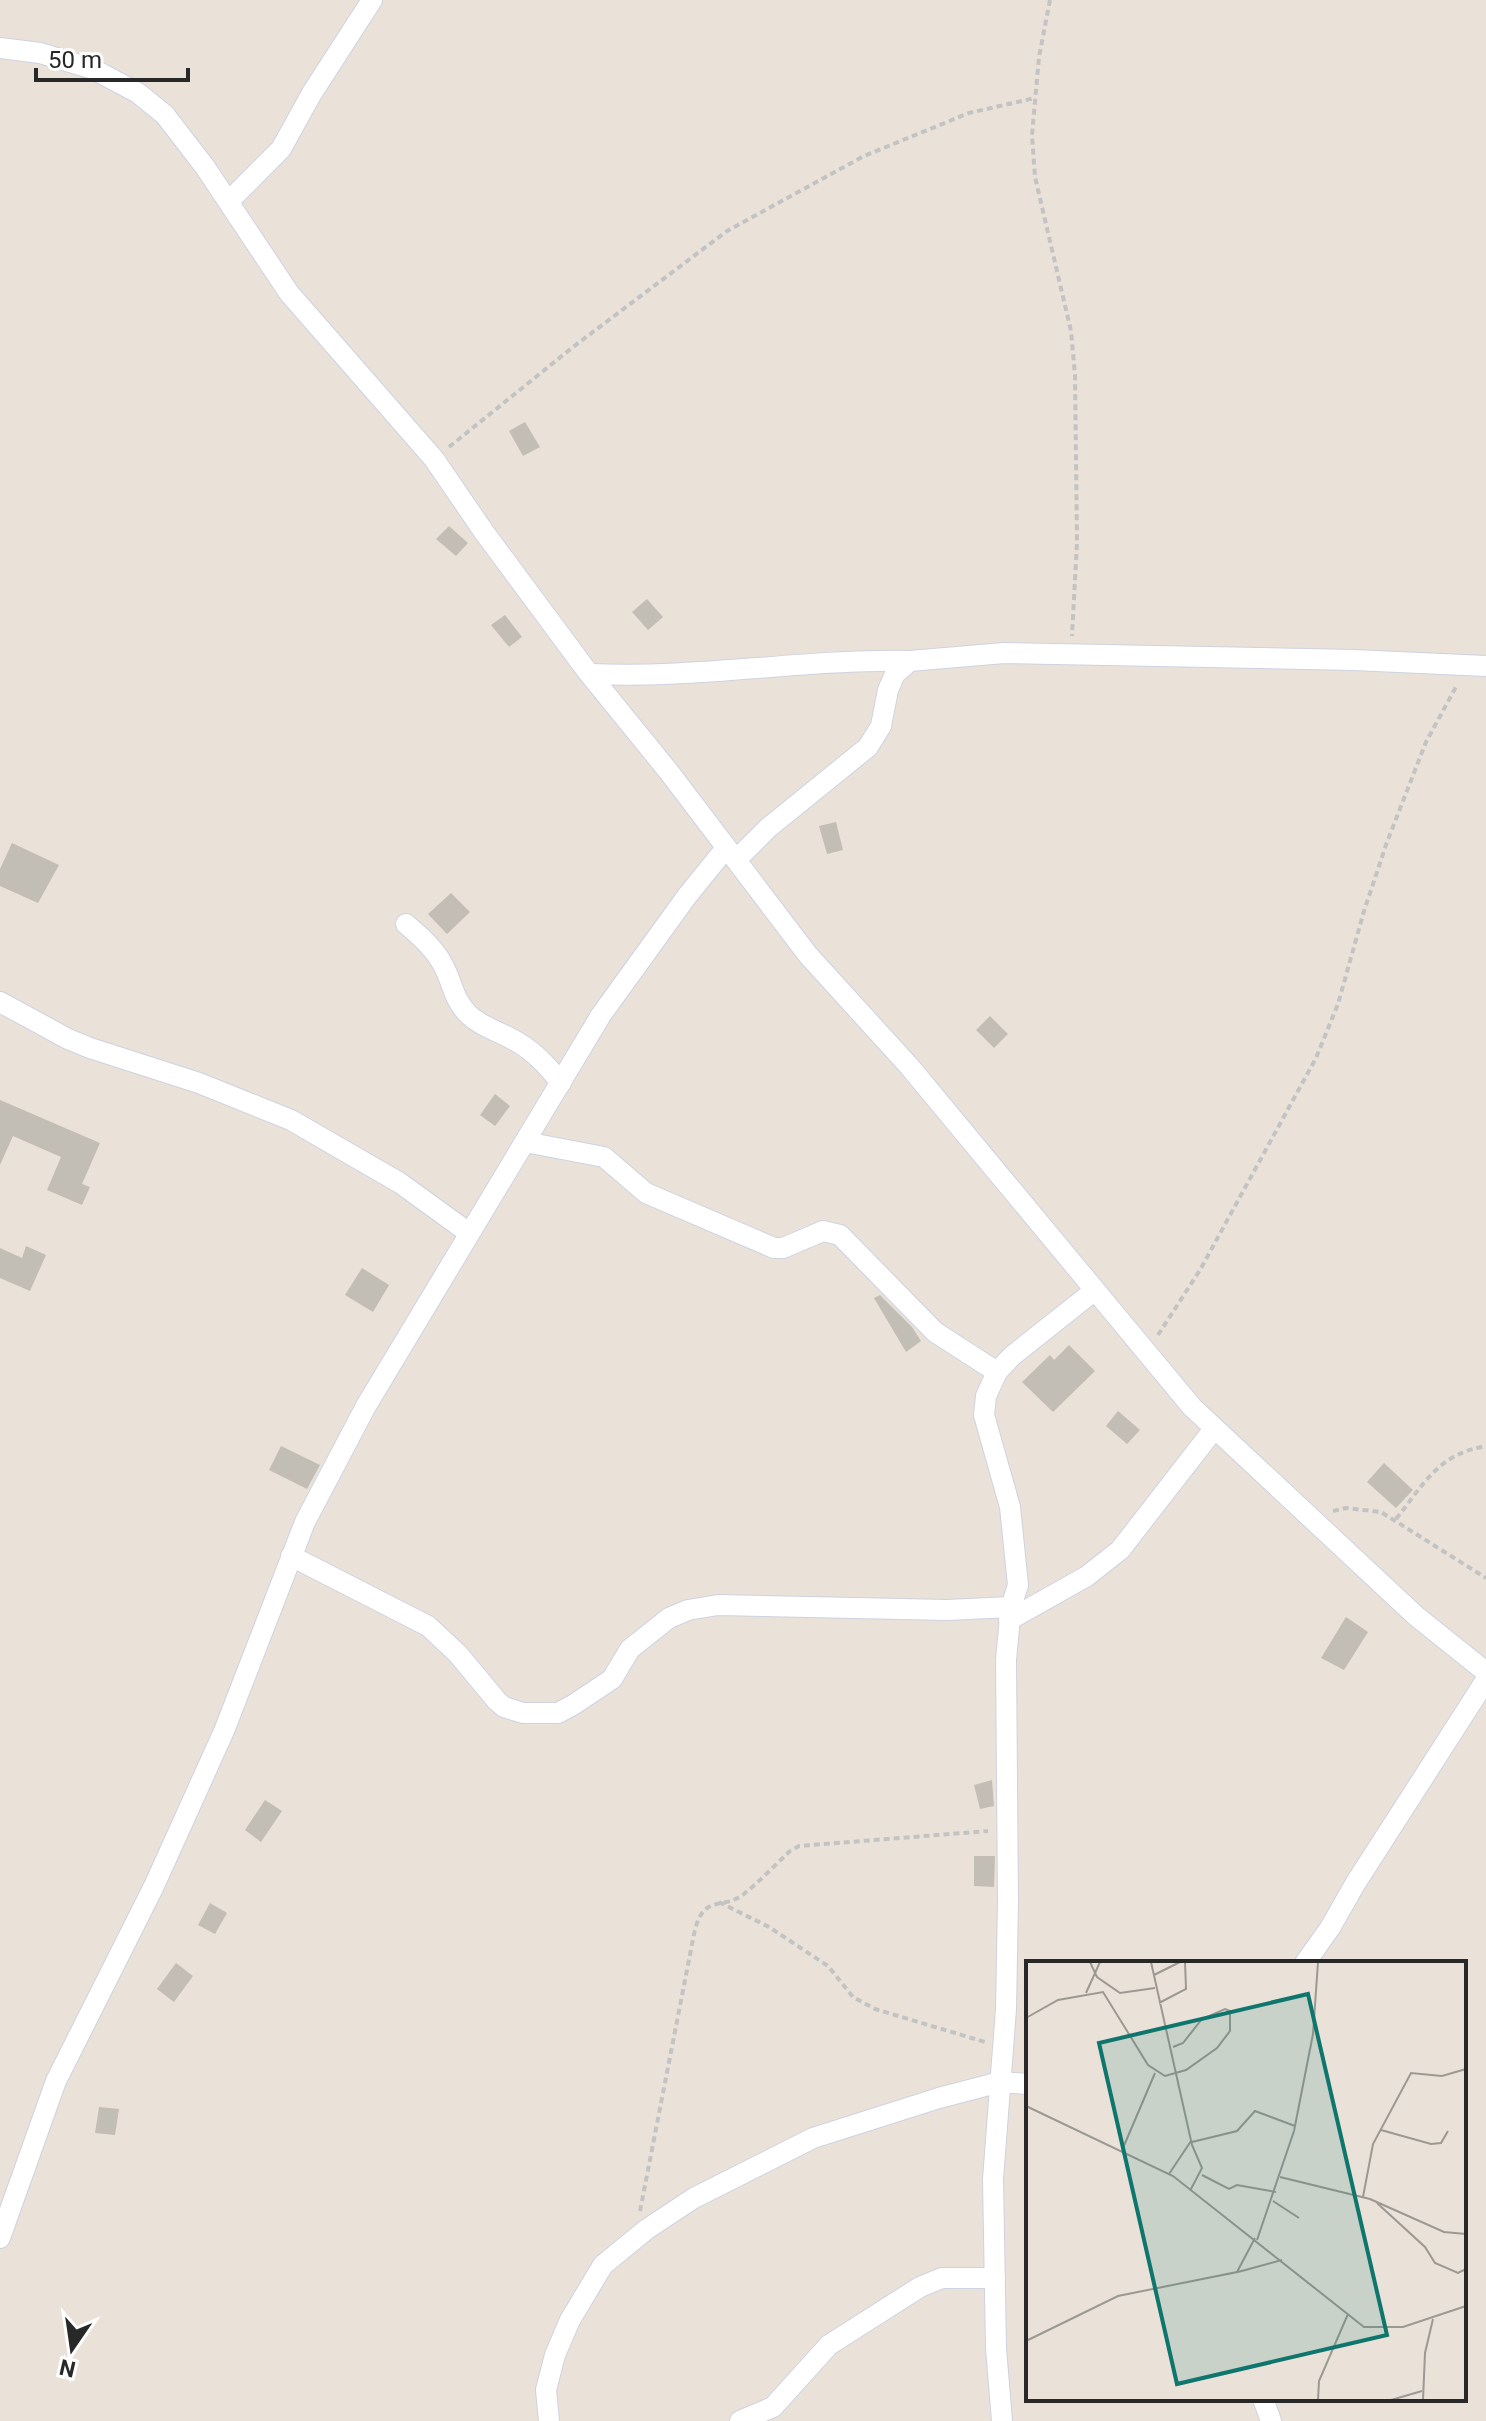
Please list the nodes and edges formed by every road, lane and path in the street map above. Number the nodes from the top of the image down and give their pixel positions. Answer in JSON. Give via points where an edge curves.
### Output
{"nodes":[{"id":1,"x":372,"y":0,"type":"edge"},
{"id":2,"x":1050,"y":0,"type":"edge"},
{"id":3,"x":0,"y":48,"type":"edge"},
{"id":4,"x":1035,"y":98,"type":"junction"},
{"id":5,"x":229,"y":201,"type":"junction"},
{"id":6,"x":434,"y":459,"type":"junction"},
{"id":7,"x":1073,"y":654,"type":"junction"},
{"id":8,"x":910,"y":661,"type":"junction"},
{"id":9,"x":1477,"y":666,"type":"edge"},
{"id":10,"x":590,"y":674,"type":"junction"},
{"id":11,"x":731,"y":854,"type":"junction"},
{"id":12,"x":406,"y":924,"type":"dead end"},
{"id":13,"x":0,"y":1002,"type":"edge"},
{"id":14,"x":561,"y":1083,"type":"junction"},
{"id":15,"x":525,"y":1142,"type":"junction"},
{"id":16,"x":469,"y":1233,"type":"junction"},
{"id":17,"x":1094,"y":1291,"type":"junction"},
{"id":18,"x":1146,"y":1353,"type":"junction"},
{"id":19,"x":997,"y":1372,"type":"junction"},
{"id":20,"x":1214,"y":1429,"type":"junction"},
{"id":21,"x":1486,"y":1446,"type":"edge"},
{"id":22,"x":1308,"y":1517,"type":"junction"},
{"id":23,"x":1396,"y":1519,"type":"junction"},
{"id":24,"x":291,"y":1556,"type":"junction"},
{"id":25,"x":1486,"y":1578,"type":"edge"},
{"id":26,"x":1010,"y":1614,"type":"junction"},
{"id":27,"x":1486,"y":1672,"type":"edge"},
{"id":28,"x":1486,"y":1680,"type":"edge"},
{"id":29,"x":1007,"y":1830,"type":"junction"},
{"id":30,"x":718,"y":1902,"type":"junction"},
{"id":31,"x":1306,"y":1961,"type":"edge"},
{"id":32,"x":1003,"y":2047,"type":"junction"},
{"id":33,"x":1000,"y":2082,"type":"junction"},
{"id":34,"x":1026,"y":2084,"type":"edge"},
{"id":35,"x":0,"y":2238,"type":"edge"},
{"id":36,"x":634,"y":2240,"type":"junction"},
{"id":37,"x":995,"y":2278,"type":"junction"},
{"id":38,"x":1264,"y":2401,"type":"edge"},
{"id":39,"x":549,"y":2421,"type":"edge"},
{"id":40,"x":740,"y":2421,"type":"edge"},
{"id":41,"x":1002,"y":2421,"type":"edge"},
{"id":42,"x":1271,"y":2421,"type":"edge"}],
"edges":[{"from":1,"to":5,"type":"street","via":[[281,149]]},
{"from":2,"to":4,"type":"path"},
{"from":3,"to":5,"type":"street","via":[[93,69],[138,93],[165,115]]},
{"from":4,"to":6,"type":"path","via":[[969,113],[864,156],[727,231]]},
{"from":4,"to":7,"type":"path","via":[[1035,177],[1071,331],[1075,375]]},
{"from":5,"to":6,"type":"street","via":[[289,293]]},
{"from":6,"to":10,"type":"street"},
{"from":7,"to":8,"type":"street"},
{"from":7,"to":9,"type":"street"},
{"from":8,"to":10,"type":"street"},
{"from":8,"to":11,"type":"street","via":[[895,674],[881,726],[868,747]]},
{"from":9,"to":18,"type":"path","via":[[1426,742],[1316,1058],[1200,1270]]},
{"from":10,"to":11,"type":"street"},
{"from":11,"to":14,"type":"street","via":[[687,896],[601,1015]]},
{"from":11,"to":17,"type":"street","via":[[808,955],[909,1066]]},
{"from":12,"to":14,"type":"street","via":[[435,952],[456,1002],[476,1022],[534,1052]]},
{"from":13,"to":16,"type":"street","via":[[90,1048],[291,1120],[400,1183]]},
{"from":14,"to":15,"type":"street"},
{"from":15,"to":16,"type":"street"},
{"from":15,"to":19,"type":"street","via":[[604,1157],[646,1193],[774,1248],[823,1231],[840,1235],[935,1332]]},
{"from":16,"to":24,"type":"street","via":[[366,1406]]},
{"from":17,"to":18,"type":"street"},
{"from":17,"to":19,"type":"street"},
{"from":18,"to":20,"type":"street"},
{"from":19,"to":26,"type":"street","via":[[984,1415],[1010,1507],[1018,1585]]},
{"from":20,"to":22,"type":"street"},
{"from":20,"to":26,"type":"street","via":[[1120,1550],[1087,1576]]},
{"from":21,"to":23,"type":"path","via":[[1439,1465]]},
{"from":22,"to":23,"type":"path","via":[[1346,1508]]},
{"from":22,"to":27,"type":"street"},
{"from":23,"to":25,"type":"path"},
{"from":24,"to":26,"type":"street","via":[[428,1626],[497,1701],[536,1714],[558,1713],[605,1684],[640,1640],[688,1610],[744,1605]]},
{"from":24,"to":35,"type":"street","via":[[224,1731],[56,2081]]},
{"from":26,"to":29,"type":"street"},
{"from":28,"to":31,"type":"street"},
{"from":29,"to":30,"type":"path","via":[[799,1846],[744,1894]]},
{"from":29,"to":32,"type":"street"},
{"from":30,"to":32,"type":"path","via":[[769,1927],[828,1966],[853,1997],[875,2009]]},
{"from":30,"to":36,"type":"path","via":[[696,1924]]},
{"from":32,"to":33,"type":"street"},
{"from":33,"to":34,"type":"street"},
{"from":33,"to":36,"type":"street","via":[[813,2138],[694,2198]]},
{"from":33,"to":37,"type":"street","via":[[993,2179]]},
{"from":36,"to":39,"type":"street","via":[[603,2265],[570,2320],[546,2390]]},
{"from":37,"to":40,"type":"street","via":[[942,2278],[920,2287],[829,2345],[773,2407]]},
{"from":37,"to":41,"type":"street"},
{"from":38,"to":42,"type":"street"}]}
